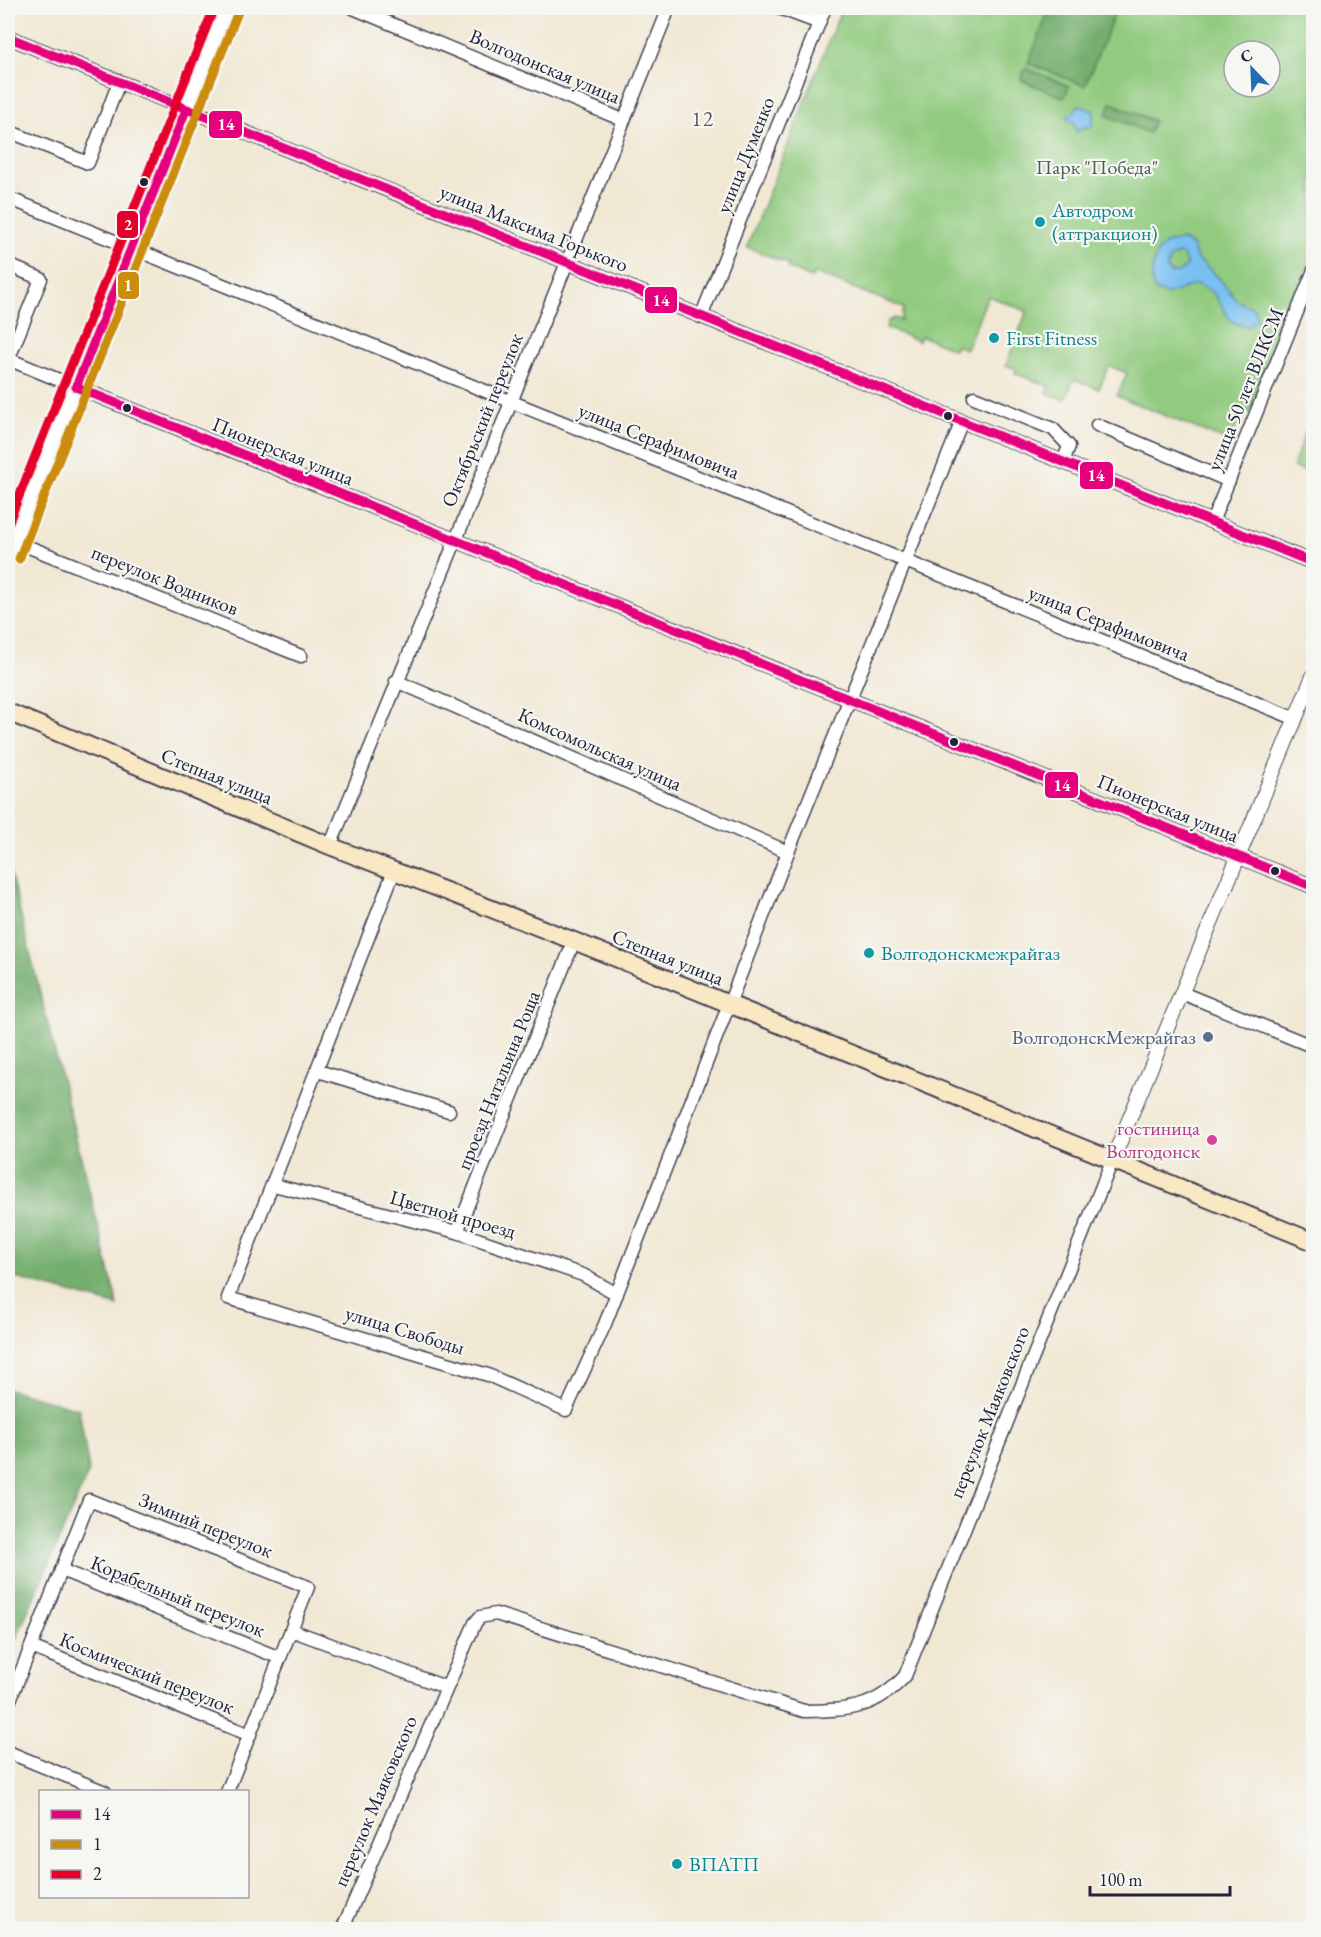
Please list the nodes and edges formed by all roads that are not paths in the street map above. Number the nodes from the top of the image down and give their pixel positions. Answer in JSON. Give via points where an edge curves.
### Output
{"nodes":[{"id":1,"x":228,"y":8,"type":"edge"},
{"id":2,"x":353,"y":8,"type":"edge"},
{"id":3,"x":669,"y":8,"type":"edge"},
{"id":4,"x":779,"y":8,"type":"edge"},
{"id":5,"x":825,"y":8,"type":"edge"},
{"id":6,"x":819,"y":23,"type":"junction"},
{"id":7,"x":8,"y":37,"type":"edge"},
{"id":8,"x":120,"y":82,"type":"junction"},
{"id":9,"x":186,"y":110,"type":"junction"},
{"id":10,"x":623,"y":120,"type":"junction"},
{"id":11,"x":8,"y":131,"type":"edge"},
{"id":12,"x":8,"y":198,"type":"edge"},
{"id":13,"x":130,"y":247,"type":"junction"},
{"id":14,"x":567,"y":262,"type":"junction"},
{"id":15,"x":8,"y":266,"type":"edge"},
{"id":16,"x":1314,"y":270,"type":"edge"},
{"id":17,"x":700,"y":317,"type":"junction"},
{"id":18,"x":8,"y":359,"type":"edge"},
{"id":19,"x":76,"y":387,"type":"junction"},
{"id":20,"x":974,"y":397,"type":"dead end"},
{"id":21,"x":510,"y":402,"type":"junction"},
{"id":22,"x":962,"y":421,"type":"junction"},
{"id":23,"x":1097,"y":425,"type":"dead end"},
{"id":24,"x":1063,"y":462,"type":"junction"},
{"id":25,"x":1229,"y":481,"type":"junction"},
{"id":26,"x":1212,"y":522,"type":"junction"},
{"id":27,"x":14,"y":541,"type":"junction"},
{"id":28,"x":455,"y":542,"type":"junction"},
{"id":29,"x":8,"y":555,"type":"edge"},
{"id":30,"x":905,"y":562,"type":"junction"},
{"id":31,"x":1314,"y":564,"type":"edge"},
{"id":32,"x":301,"y":656,"type":"dead end"},
{"id":33,"x":1314,"y":674,"type":"edge"},
{"id":34,"x":396,"y":681,"type":"junction"},
{"id":35,"x":848,"y":701,"type":"junction"},
{"id":36,"x":8,"y":712,"type":"edge"},
{"id":37,"x":1296,"y":719,"type":"junction"},
{"id":38,"x":330,"y":846,"type":"junction"},
{"id":39,"x":788,"y":852,"type":"junction"},
{"id":40,"x":1239,"y":857,"type":"junction"},
{"id":41,"x":394,"y":871,"type":"junction"},
{"id":42,"x":1314,"y":887,"type":"edge"},
{"id":43,"x":574,"y":941,"type":"junction"},
{"id":44,"x":1182,"y":993,"type":"junction"},
{"id":45,"x":728,"y":1004,"type":"junction"},
{"id":46,"x":1314,"y":1047,"type":"edge"},
{"id":47,"x":318,"y":1071,"type":"junction"},
{"id":48,"x":449,"y":1111,"type":"dead end"},
{"id":49,"x":1112,"y":1161,"type":"junction"},
{"id":50,"x":274,"y":1185,"type":"junction"},
{"id":51,"x":458,"y":1232,"type":"junction"},
{"id":52,"x":1314,"y":1242,"type":"edge"},
{"id":53,"x":617,"y":1294,"type":"junction"},
{"id":54,"x":61,"y":1570,"type":"junction"},
{"id":55,"x":291,"y":1630,"type":"junction"},
{"id":56,"x":31,"y":1647,"type":"junction"},
{"id":57,"x":280,"y":1658,"type":"junction"},
{"id":58,"x":445,"y":1687,"type":"junction"},
{"id":59,"x":8,"y":1705,"type":"edge"},
{"id":60,"x":250,"y":1735,"type":"junction"},
{"id":61,"x":8,"y":1752,"type":"edge"},
{"id":62,"x":103,"y":1790,"type":"edge"},
{"id":63,"x":227,"y":1790,"type":"edge"},
{"id":64,"x":342,"y":1929,"type":"edge"}],
"edges":[{"from":1,"to":9,"type":"street"},
{"from":2,"to":10,"type":"street","name":"Волгодонская улица"},
{"from":3,"to":10,"type":"street","name":"Октябрьский переулок"},
{"from":4,"to":6,"type":"street"},
{"from":5,"to":6,"type":"street","name":"улица Думенко"},
{"from":6,"to":17,"type":"street","name":"улица Думенко"},
{"from":7,"to":8,"type":"street","name":"улица Максима Горького"},
{"from":8,"to":9,"type":"street","name":"улица Максима Горького"},
{"from":8,"to":11,"type":"street","via":[[88,163]]},
{"from":9,"to":13,"type":"street"},
{"from":9,"to":14,"type":"street","name":"улица Максима Горького"},
{"from":10,"to":14,"type":"street","name":"Октябрьский переулок"},
{"from":12,"to":13,"type":"street","name":"улица Серафимовича"},
{"from":13,"to":19,"type":"street"},
{"from":13,"to":21,"type":"street","name":"улица Серафимовича"},
{"from":14,"to":17,"type":"street","name":"улица Максима Горького"},
{"from":14,"to":21,"type":"street","name":"Октябрьский переулок"},
{"from":15,"to":18,"type":"street","via":[[41,279]]},
{"from":16,"to":25,"type":"street","name":"улица 50 лет ВЛКСМ"},
{"from":17,"to":22,"type":"street","name":"улица Максима Горького"},
{"from":18,"to":19,"type":"street","name":"Пионерская улица"},
{"from":19,"to":27,"type":"street"},
{"from":19,"to":28,"type":"street","name":"Пионерская улица"},
{"from":20,"to":24,"type":"street","via":[[1053,429],[1069,446]]},
{"from":21,"to":28,"type":"street","name":"Октябрьский переулок"},
{"from":21,"to":30,"type":"street","name":"улица Серафимовича"},
{"from":22,"to":24,"type":"street","name":"улица Максима Горького"},
{"from":22,"to":30,"type":"street"},
{"from":23,"to":25,"type":"street"},
{"from":24,"to":26,"type":"street","name":"улица Максима Горького"},
{"from":25,"to":26,"type":"street","name":"улица 50 лет ВЛКСМ"},
{"from":26,"to":31,"type":"street","name":"улица Максима Горького"},
{"from":27,"to":29,"type":"street"},
{"from":27,"to":32,"type":"street","name":"переулок Водников"},
{"from":28,"to":34,"type":"street","name":"Октябрьский переулок"},
{"from":28,"to":35,"type":"street","name":"Пионерская улица"},
{"from":30,"to":35,"type":"street"},
{"from":30,"to":37,"type":"street","name":"улица Серафимовича"},
{"from":33,"to":37,"type":"street","name":"переулок Маяковского"},
{"from":34,"to":38,"type":"street","name":"Октябрьский переулок"},
{"from":34,"to":39,"type":"street","name":"Комсомольская улица"},
{"from":35,"to":39,"type":"street"},
{"from":35,"to":40,"type":"street","name":"Пионерская улица"},
{"from":36,"to":38,"type":"main road","name":"Степная улица"},
{"from":37,"to":40,"type":"street","name":"переулок Маяковского"},
{"from":38,"to":41,"type":"main road","name":"Степная улица"},
{"from":39,"to":45,"type":"street"},
{"from":40,"to":42,"type":"street","name":"Пионерская улица"},
{"from":40,"to":44,"type":"street","name":"переулок Маяковского"},
{"from":41,"to":43,"type":"main road","name":"Степная улица"},
{"from":41,"to":47,"type":"street"},
{"from":43,"to":45,"type":"main road","name":"Степная улица"},
{"from":43,"to":51,"type":"street","name":"проезд Натальина Роща"},
{"from":44,"to":46,"type":"street"},
{"from":44,"to":49,"type":"street","name":"переулок Маяковского"},
{"from":45,"to":49,"type":"main road","name":"Степная улица"},
{"from":45,"to":53,"type":"street"},
{"from":47,"to":48,"type":"street","name":"проезд Натальина Роща"},
{"from":47,"to":50,"type":"street"},
{"from":49,"to":52,"type":"main road","name":"Степная улица"},
{"from":49,"to":58,"type":"street","name":"переулок Маяковского","via":[[905,1676],[891,1691],[856,1708],[804,1711],[496,1614],[480,1617],[475,1623]]},
{"from":50,"to":51,"type":"street","name":"Цветной проезд"},
{"from":50,"to":53,"type":"street","name":"улица Свободы","via":[[228,1298],[488,1375],[566,1410]]},
{"from":51,"to":53,"type":"street","name":"Цветной проезд","via":[[583,1275]]},
{"from":54,"to":55,"type":"street","name":"Зимний переулок","via":[[89,1500],[308,1587]]},
{"from":54,"to":56,"type":"street"},
{"from":54,"to":57,"type":"street","name":"Корабельный переулок"},
{"from":55,"to":57,"type":"street"},
{"from":55,"to":58,"type":"street"},
{"from":56,"to":59,"type":"street"},
{"from":56,"to":60,"type":"street","name":"Космический переулок"},
{"from":57,"to":60,"type":"street"},
{"from":58,"to":64,"type":"street","name":"переулок Маяковского"},
{"from":60,"to":63,"type":"street"},
{"from":61,"to":62,"type":"street"}]}
